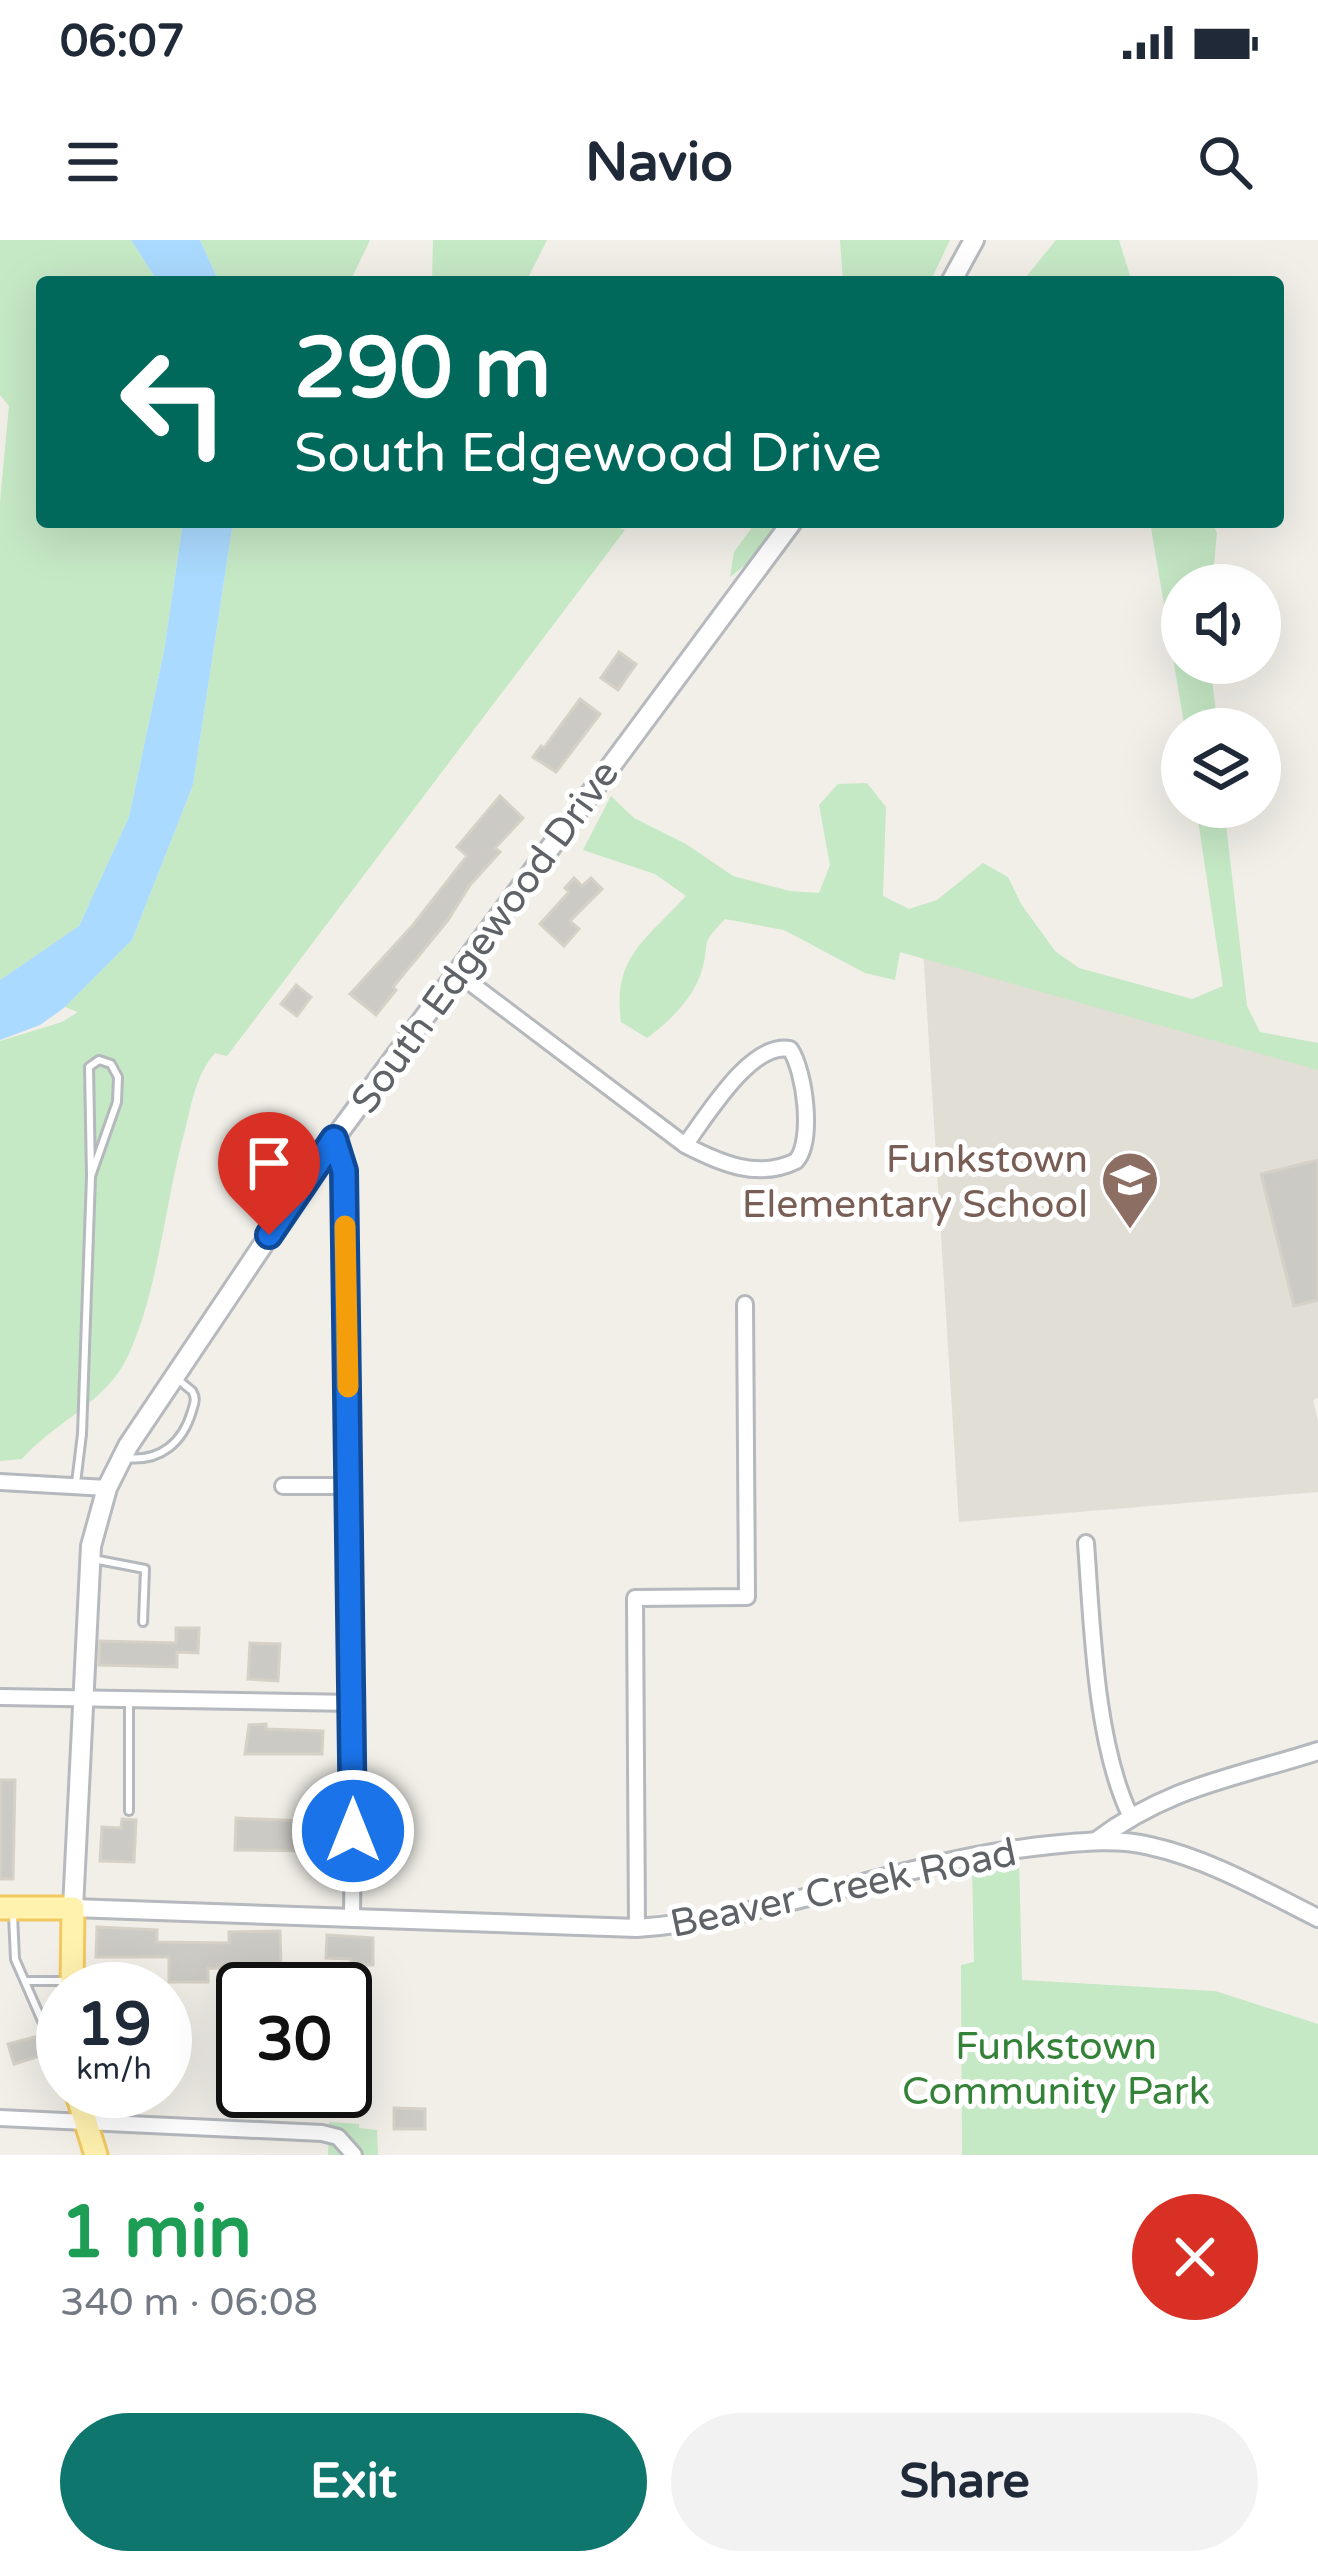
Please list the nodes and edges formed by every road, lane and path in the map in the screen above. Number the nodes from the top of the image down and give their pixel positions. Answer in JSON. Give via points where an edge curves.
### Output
{"nodes":[{"id":1,"x":974,"y":240,"type":"edge"},
{"id":2,"x":954,"y":276,"type":"edge"},
{"id":3,"x":788,"y":528,"type":"edge"},
{"id":4,"x":456,"y":972,"type":"junction"},
{"id":5,"x":334,"y":1139,"type":"junction"},
{"id":6,"x":685,"y":1145,"type":"junction"},
{"id":7,"x":91,"y":1176,"type":"junction"},
{"id":8,"x":745,"y":1304,"type":"dead end"},
{"id":9,"x":173,"y":1376,"type":"junction"},
{"id":10,"x":123,"y":1457,"type":"junction"},
{"id":11,"x":0,"y":1481,"type":"edge"},
{"id":12,"x":75,"y":1486,"type":"junction"},
{"id":13,"x":283,"y":1486,"type":"dead end"},
{"id":14,"x":350,"y":1486,"type":"junction"},
{"id":15,"x":107,"y":1488,"type":"junction"},
{"id":16,"x":1086,"y":1543,"type":"dead end"},
{"id":17,"x":90,"y":1558,"type":"junction"},
{"id":18,"x":142,"y":1622,"type":"dead end"},
{"id":19,"x":0,"y":1697,"type":"edge"},
{"id":20,"x":85,"y":1697,"type":"junction"},
{"id":21,"x":129,"y":1698,"type":"junction"},
{"id":22,"x":354,"y":1702,"type":"junction"},
{"id":23,"x":1318,"y":1751,"type":"edge"},
{"id":24,"x":129,"y":1811,"type":"dead end"},
{"id":25,"x":1130,"y":1815,"type":"junction"},
{"id":26,"x":1096,"y":1841,"type":"junction"},
{"id":27,"x":73,"y":1907,"type":"junction"},
{"id":28,"x":6,"y":1908,"type":"edge"},
{"id":29,"x":352,"y":1917,"type":"junction"},
{"id":30,"x":1318,"y":1918,"type":"edge"},
{"id":31,"x":637,"y":1928,"type":"junction"},
{"id":32,"x":72,"y":1962,"type":"edge"},
{"id":33,"x":28,"y":1981,"type":"junction"},
{"id":34,"x":36,"y":1982,"type":"edge"},
{"id":35,"x":36,"y":2001,"type":"edge"},
{"id":36,"x":0,"y":2118,"type":"edge"},
{"id":37,"x":85,"y":2120,"type":"junction"},
{"id":38,"x":96,"y":2155,"type":"edge"},
{"id":39,"x":354,"y":2155,"type":"edge"}],
"edges":[{"from":1,"to":2,"type":"main road"},
{"from":3,"to":4,"type":"main road","name":"South Edgewood Drive"},
{"from":4,"to":5,"type":"main road","name":"South Edgewood Drive"},
{"from":4,"to":6,"type":"street"},
{"from":5,"to":9,"type":"main road","name":"South Edgewood Drive"},
{"from":5,"to":14,"type":"street","via":[[344,1171]]},
{"from":6,"to":6,"type":"street","via":[[751,1062],[790,1049],[800,1070],[807,1143],[796,1161],[747,1168]]},
{"from":7,"to":7,"type":"lane","via":[[117,1102],[118,1077],[99,1060],[89,1067],[87,1086]]},
{"from":7,"to":12,"type":"lane"},
{"from":8,"to":31,"type":"street","via":[[747,1597],[635,1598]]},
{"from":9,"to":10,"type":"main road","name":"South Edgewood Drive"},
{"from":9,"to":10,"type":"lane","via":[[192,1390],[184,1435],[149,1457]]},
{"from":10,"to":15,"type":"main road","name":"South Edgewood Drive"},
{"from":11,"to":12,"type":"street"},
{"from":12,"to":15,"type":"street"},
{"from":13,"to":14,"type":"street"},
{"from":14,"to":22,"type":"street"},
{"from":15,"to":17,"type":"main road","name":"South Edgewood Drive"},
{"from":16,"to":25,"type":"street","via":[[1096,1673]]},
{"from":17,"to":18,"type":"lane","via":[[145,1569]]},
{"from":17,"to":20,"type":"main road","name":"South Edgewood Drive"},
{"from":19,"to":20,"type":"street"},
{"from":20,"to":21,"type":"street"},
{"from":20,"to":27,"type":"main road","name":"South Edgewood Drive"},
{"from":21,"to":22,"type":"street"},
{"from":21,"to":24,"type":"lane"},
{"from":22,"to":29,"type":"street"},
{"from":23,"to":25,"type":"street","via":[[1196,1786]]},
{"from":25,"to":26,"type":"street"},
{"from":26,"to":30,"type":"street","name":"Beaver Creek Road","via":[[1190,1858]]},
{"from":26,"to":31,"type":"street","name":"Beaver Creek Road","via":[[993,1852],[718,1918]]},
{"from":27,"to":28,"type":"main road"},
{"from":27,"to":29,"type":"street","name":"Beaver Creek Road"},
{"from":27,"to":32,"type":"main road"},
{"from":28,"to":33,"type":"lane","via":[[15,1959]]},
{"from":29,"to":31,"type":"street","name":"Beaver Creek Road"},
{"from":33,"to":34,"type":"lane"},
{"from":33,"to":35,"type":"lane"},
{"from":36,"to":37,"type":"street"},
{"from":37,"to":38,"type":"main road"},
{"from":37,"to":39,"type":"street","via":[[322,2133]]}]}
